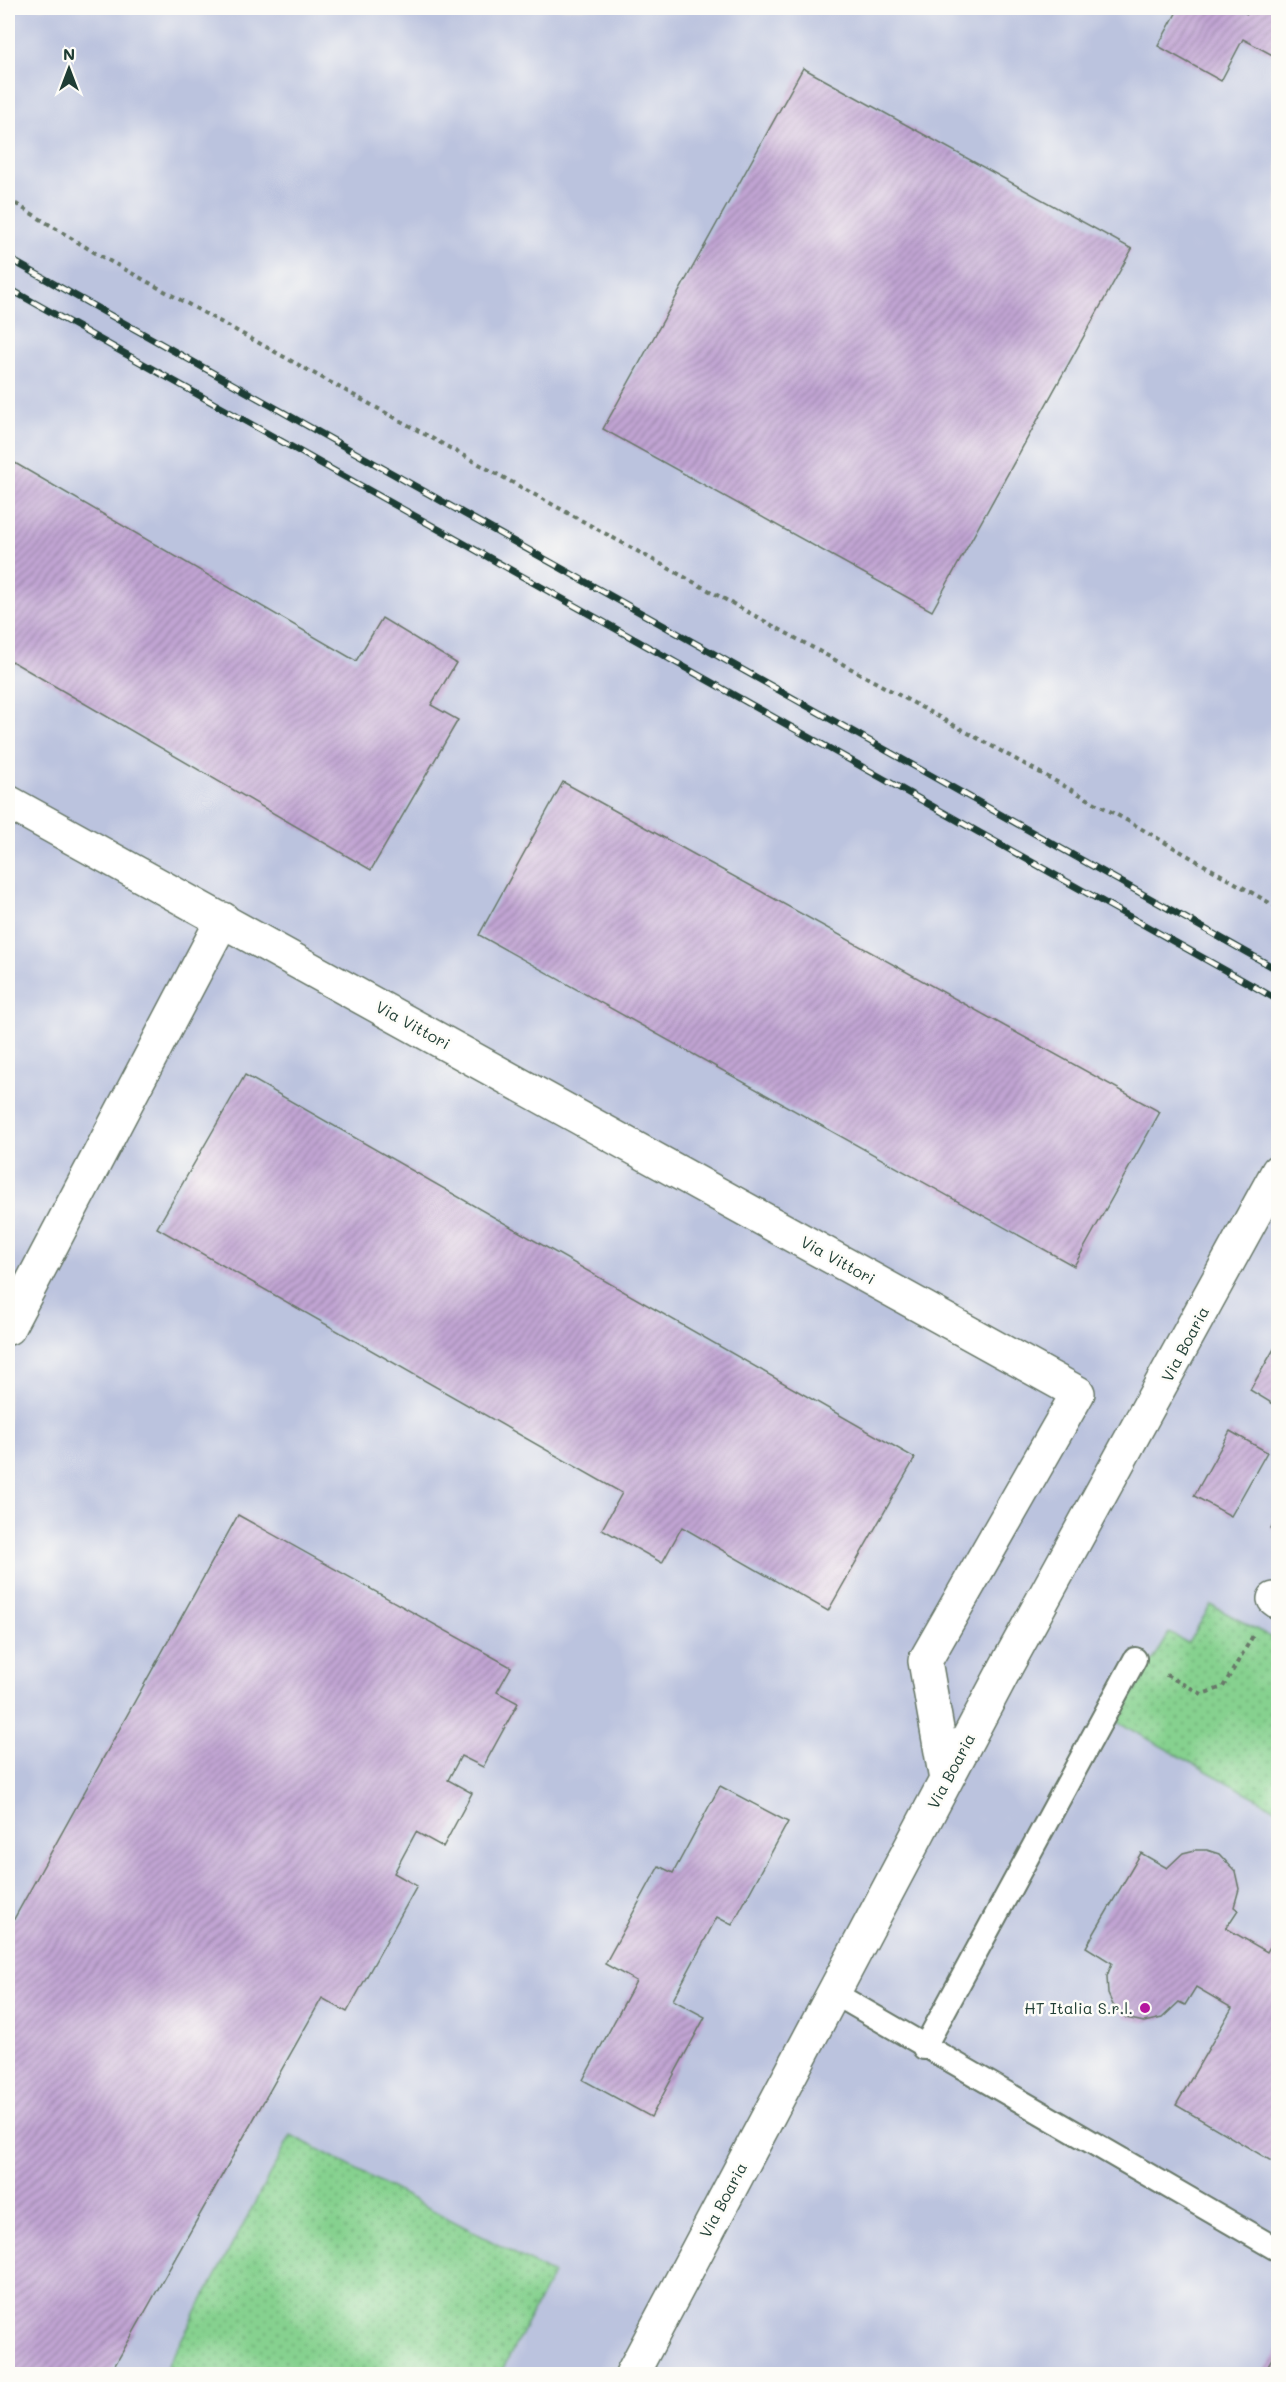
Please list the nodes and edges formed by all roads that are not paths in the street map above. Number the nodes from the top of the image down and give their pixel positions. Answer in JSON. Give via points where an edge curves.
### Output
{"nodes":[{"id":1,"x":8,"y":802,"type":"edge"},
{"id":2,"x":223,"y":919,"type":"junction"},
{"id":3,"x":1278,"y":1171,"type":"edge"},
{"id":4,"x":8,"y":1328,"type":"edge"},
{"id":5,"x":1135,"y":1659,"type":"road end"},
{"id":6,"x":946,"y":1780,"type":"junction"},
{"id":7,"x":832,"y":1992,"type":"junction"},
{"id":8,"x":924,"y":2048,"type":"junction"},
{"id":9,"x":1278,"y":2250,"type":"edge"},
{"id":10,"x":632,"y":2374,"type":"edge"}],
"edges":[{"from":1,"to":2,"type":"street","name":"Via Vittori"},
{"from":2,"to":4,"type":"street"},
{"from":2,"to":6,"type":"street","name":"Via Vittori","via":[[1078,1393],[925,1661]]},
{"from":3,"to":6,"type":"street","name":"Via Boaria"},
{"from":5,"to":8,"type":"lane"},
{"from":6,"to":7,"type":"street","name":"Via Boaria"},
{"from":7,"to":8,"type":"lane"},
{"from":7,"to":10,"type":"street","name":"Via Boaria"},
{"from":8,"to":9,"type":"lane"}]}
